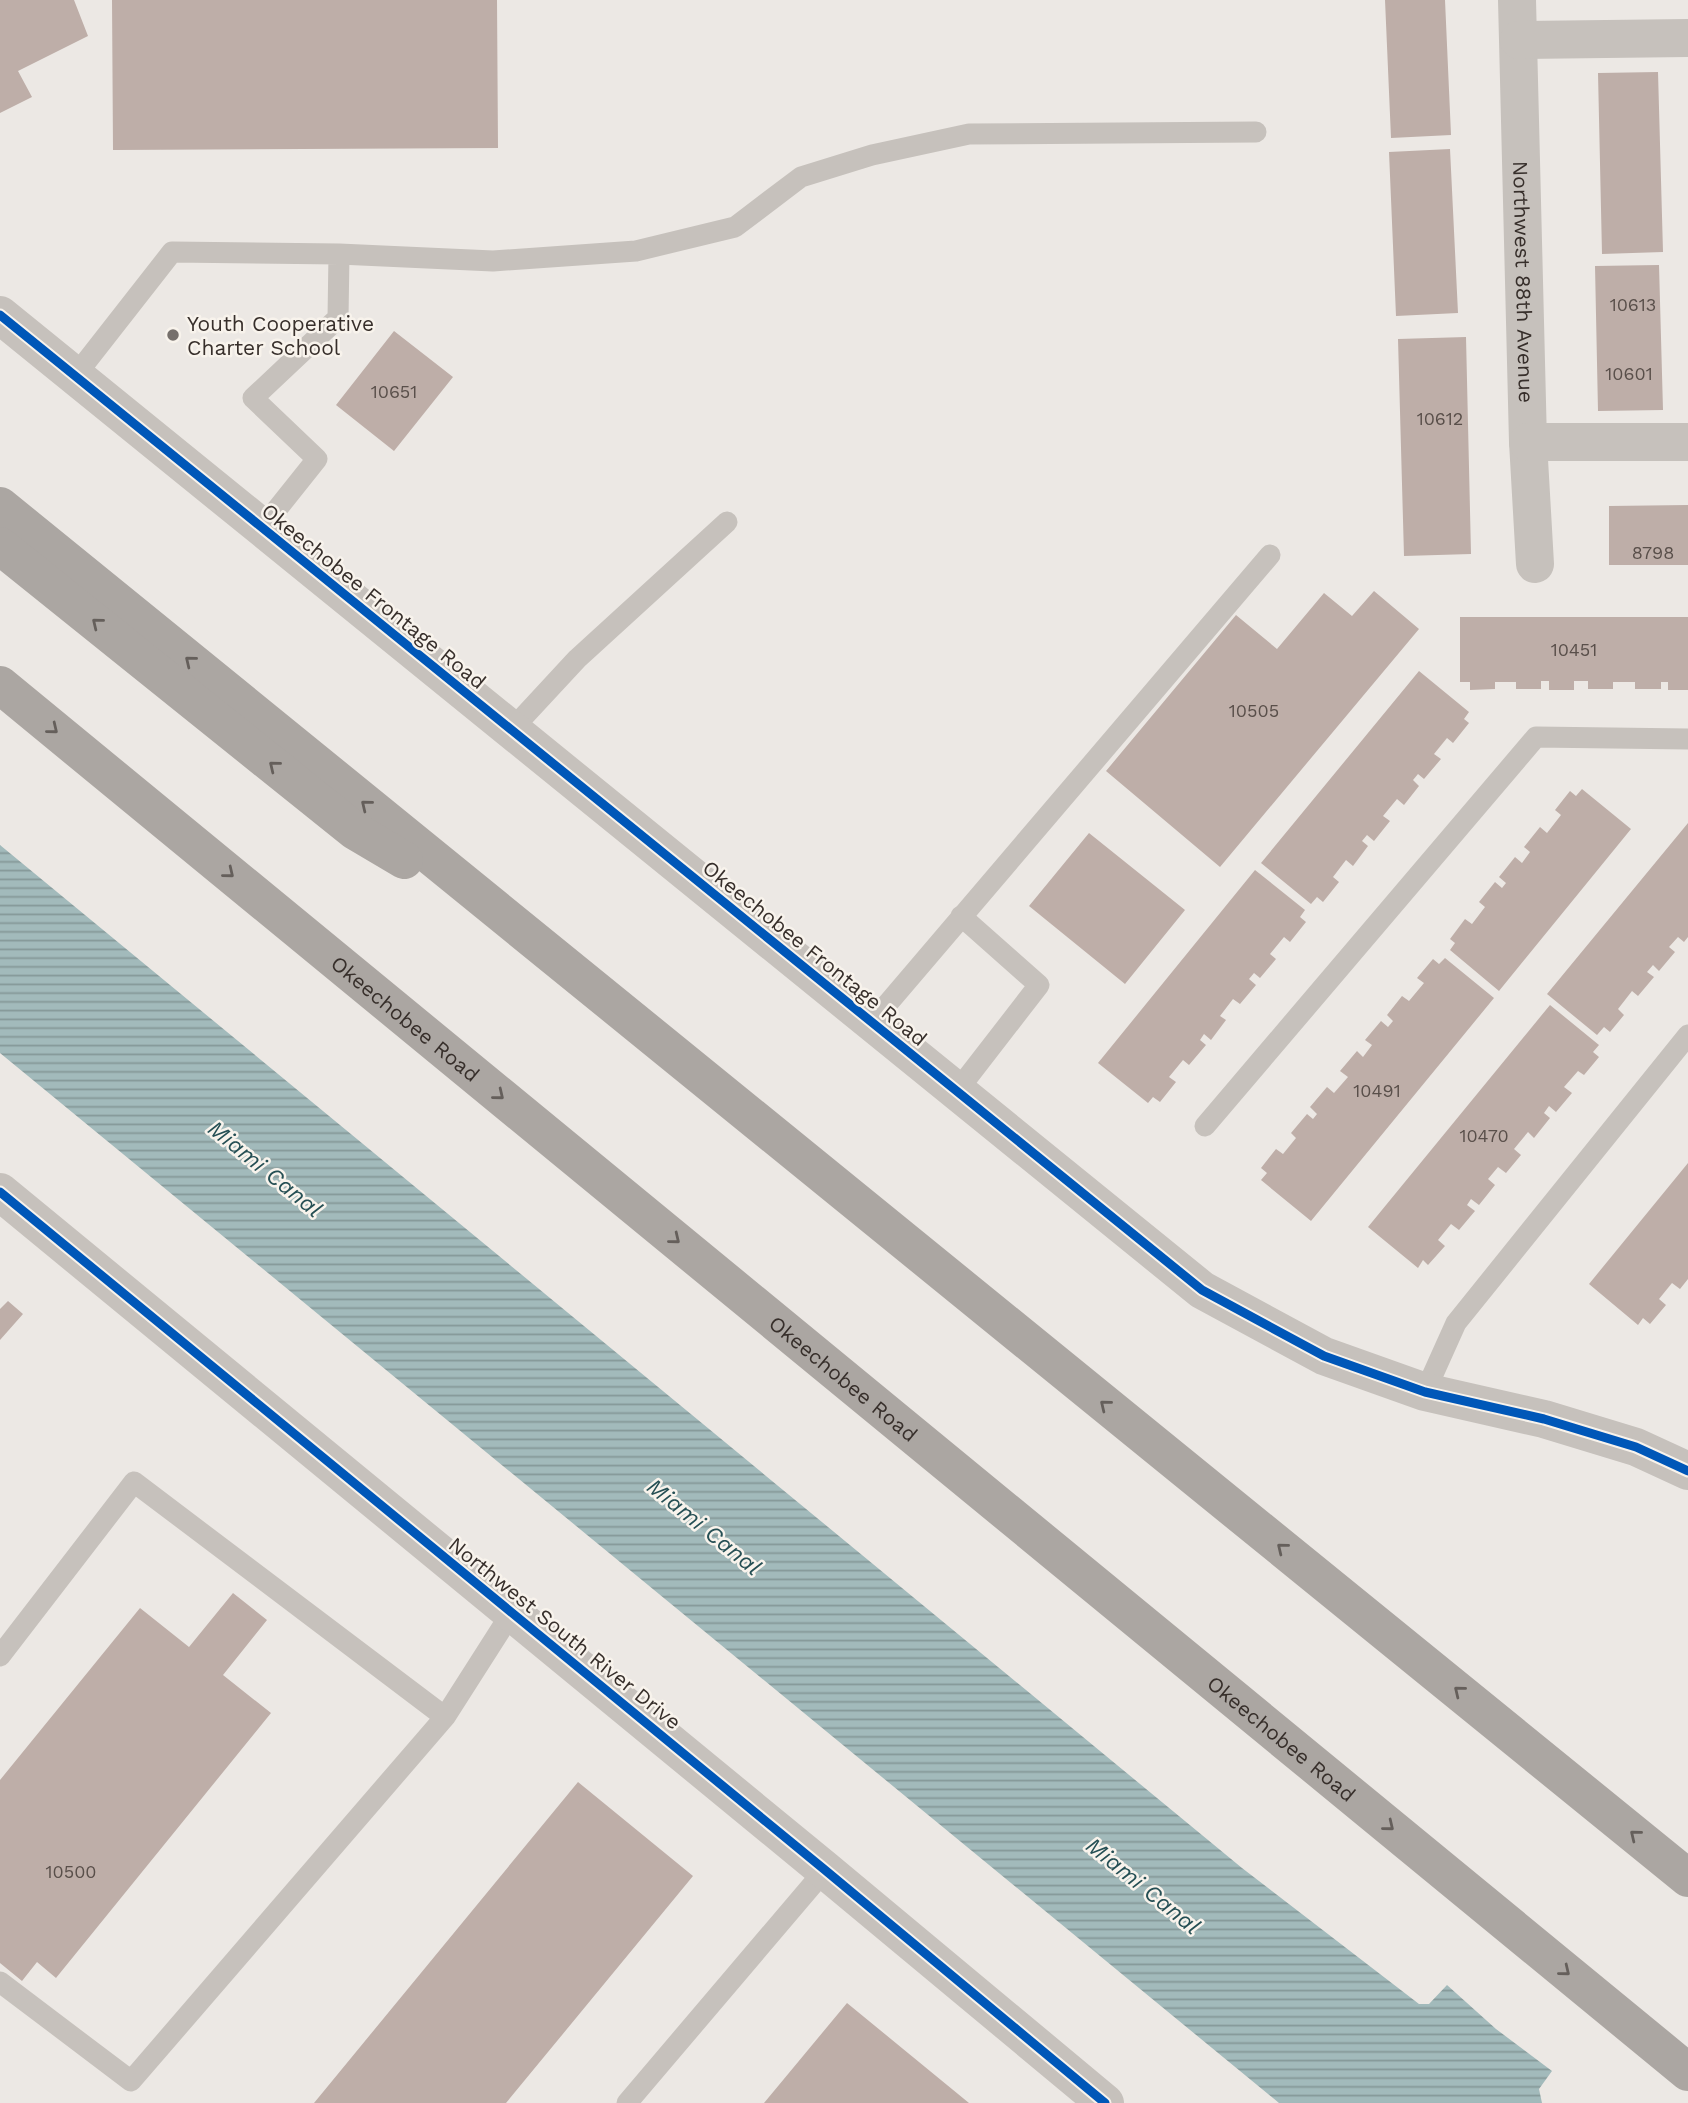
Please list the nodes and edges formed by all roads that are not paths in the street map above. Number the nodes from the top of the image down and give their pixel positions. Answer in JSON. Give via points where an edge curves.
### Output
{"nodes":[{"id":1,"x":1517,"y":0,"type":"edge"},
{"id":2,"x":1688,"y":38,"type":"edge"},
{"id":3,"x":1519,"y":40,"type":"junction"},
{"id":4,"x":1256,"y":132,"type":"dead end"},
{"id":5,"x":339,"y":254,"type":"junction"},
{"id":6,"x":0,"y":315,"type":"edge"},
{"id":7,"x":75,"y":376,"type":"junction"},
{"id":8,"x":1528,"y":442,"type":"junction"},
{"id":9,"x":1688,"y":442,"type":"edge"},
{"id":10,"x":0,"y":506,"type":"edge"},
{"id":11,"x":727,"y":522,"type":"dead end"},
{"id":12,"x":262,"y":528,"type":"junction"},
{"id":13,"x":0,"y":546,"type":"edge"},
{"id":14,"x":1270,"y":555,"type":"dead end"},
{"id":15,"x":1535,"y":564,"type":"dead end"},
{"id":16,"x":0,"y":685,"type":"edge"},
{"id":17,"x":512,"y":729,"type":"junction"},
{"id":18,"x":1688,"y":739,"type":"edge"},
{"id":19,"x":961,"y":916,"type":"junction"},
{"id":20,"x":514,"y":925,"type":"junction"},
{"id":21,"x":872,"y":1022,"type":"junction"},
{"id":22,"x":1688,"y":1035,"type":"edge"},
{"id":23,"x":957,"y":1091,"type":"junction"},
{"id":24,"x":1205,"y":1126,"type":"dead end"},
{"id":25,"x":0,"y":1192,"type":"edge"},
{"id":26,"x":1425,"y":1392,"type":"junction"},
{"id":27,"x":1688,"y":1471,"type":"edge"},
{"id":28,"x":512,"y":1612,"type":"junction"},
{"id":29,"x":0,"y":1656,"type":"edge"},
{"id":30,"x":445,"y":1717,"type":"junction"},
{"id":31,"x":825,"y":1870,"type":"junction"},
{"id":32,"x":1688,"y":1878,"type":"edge"},
{"id":33,"x":0,"y":1982,"type":"edge"},
{"id":34,"x":1688,"y":2072,"type":"edge"},
{"id":35,"x":626,"y":2103,"type":"edge"},
{"id":36,"x":1105,"y":2103,"type":"edge"}],
"edges":[{"from":1,"to":3,"type":"street","name":"Northwest 88th Avenue"},
{"from":2,"to":3,"type":"street"},
{"from":3,"to":8,"type":"street","name":"Northwest 88th Avenue"},
{"from":4,"to":5,"type":"lane","via":[[969,134],[872,155],[801,177],[735,227],[636,251],[493,261]]},
{"from":5,"to":7,"type":"lane","via":[[172,251]]},
{"from":5,"to":12,"type":"lane","via":[[338,318],[253,398],[317,459]]},
{"from":6,"to":7,"type":"street","name":"Okeechobee Frontage Road"},
{"from":7,"to":12,"type":"street","name":"Okeechobee Frontage Road"},
{"from":8,"to":9,"type":"street"},
{"from":8,"to":15,"type":"street","name":"Northwest 88th Avenue"},
{"from":20,"to":10,"type":"highway","one_way":true},
{"from":11,"to":17,"type":"lane","via":[[577,659]]},
{"from":12,"to":17,"type":"street","name":"Okeechobee Frontage Road"},
{"from":20,"to":13,"type":"highway","one_way":true,"via":[[355,831]]},
{"from":14,"to":19,"type":"lane"},
{"from":16,"to":34,"type":"highway","name":"Okeechobee Road","one_way":true},
{"from":17,"to":21,"type":"street","name":"Okeechobee Frontage Road"},
{"from":18,"to":24,"type":"lane","via":[[1536,737]]},
{"from":19,"to":21,"type":"lane"},
{"from":19,"to":23,"type":"lane","via":[[1039,985]]},
{"from":32,"to":20,"type":"highway","one_way":true},
{"from":21,"to":23,"type":"street","name":"Okeechobee Frontage Road"},
{"from":22,"to":26,"type":"lane","via":[[1456,1323]]},
{"from":23,"to":26,"type":"street","name":"Okeechobee Frontage Road","via":[[1202,1290],[1324,1356]]},
{"from":25,"to":28,"type":"street","name":"Northwest South River Drive"},
{"from":26,"to":27,"type":"street","name":"Okeechobee Frontage Road","via":[[1544,1419],[1636,1447]]},
{"from":28,"to":30,"type":"lane"},
{"from":28,"to":31,"type":"street","name":"Northwest South River Drive"},
{"from":29,"to":30,"type":"lane","via":[[134,1482]]},
{"from":30,"to":33,"type":"lane","via":[[131,2081]]},
{"from":31,"to":35,"type":"lane"},
{"from":31,"to":36,"type":"street","name":"Northwest South River Drive"}]}
